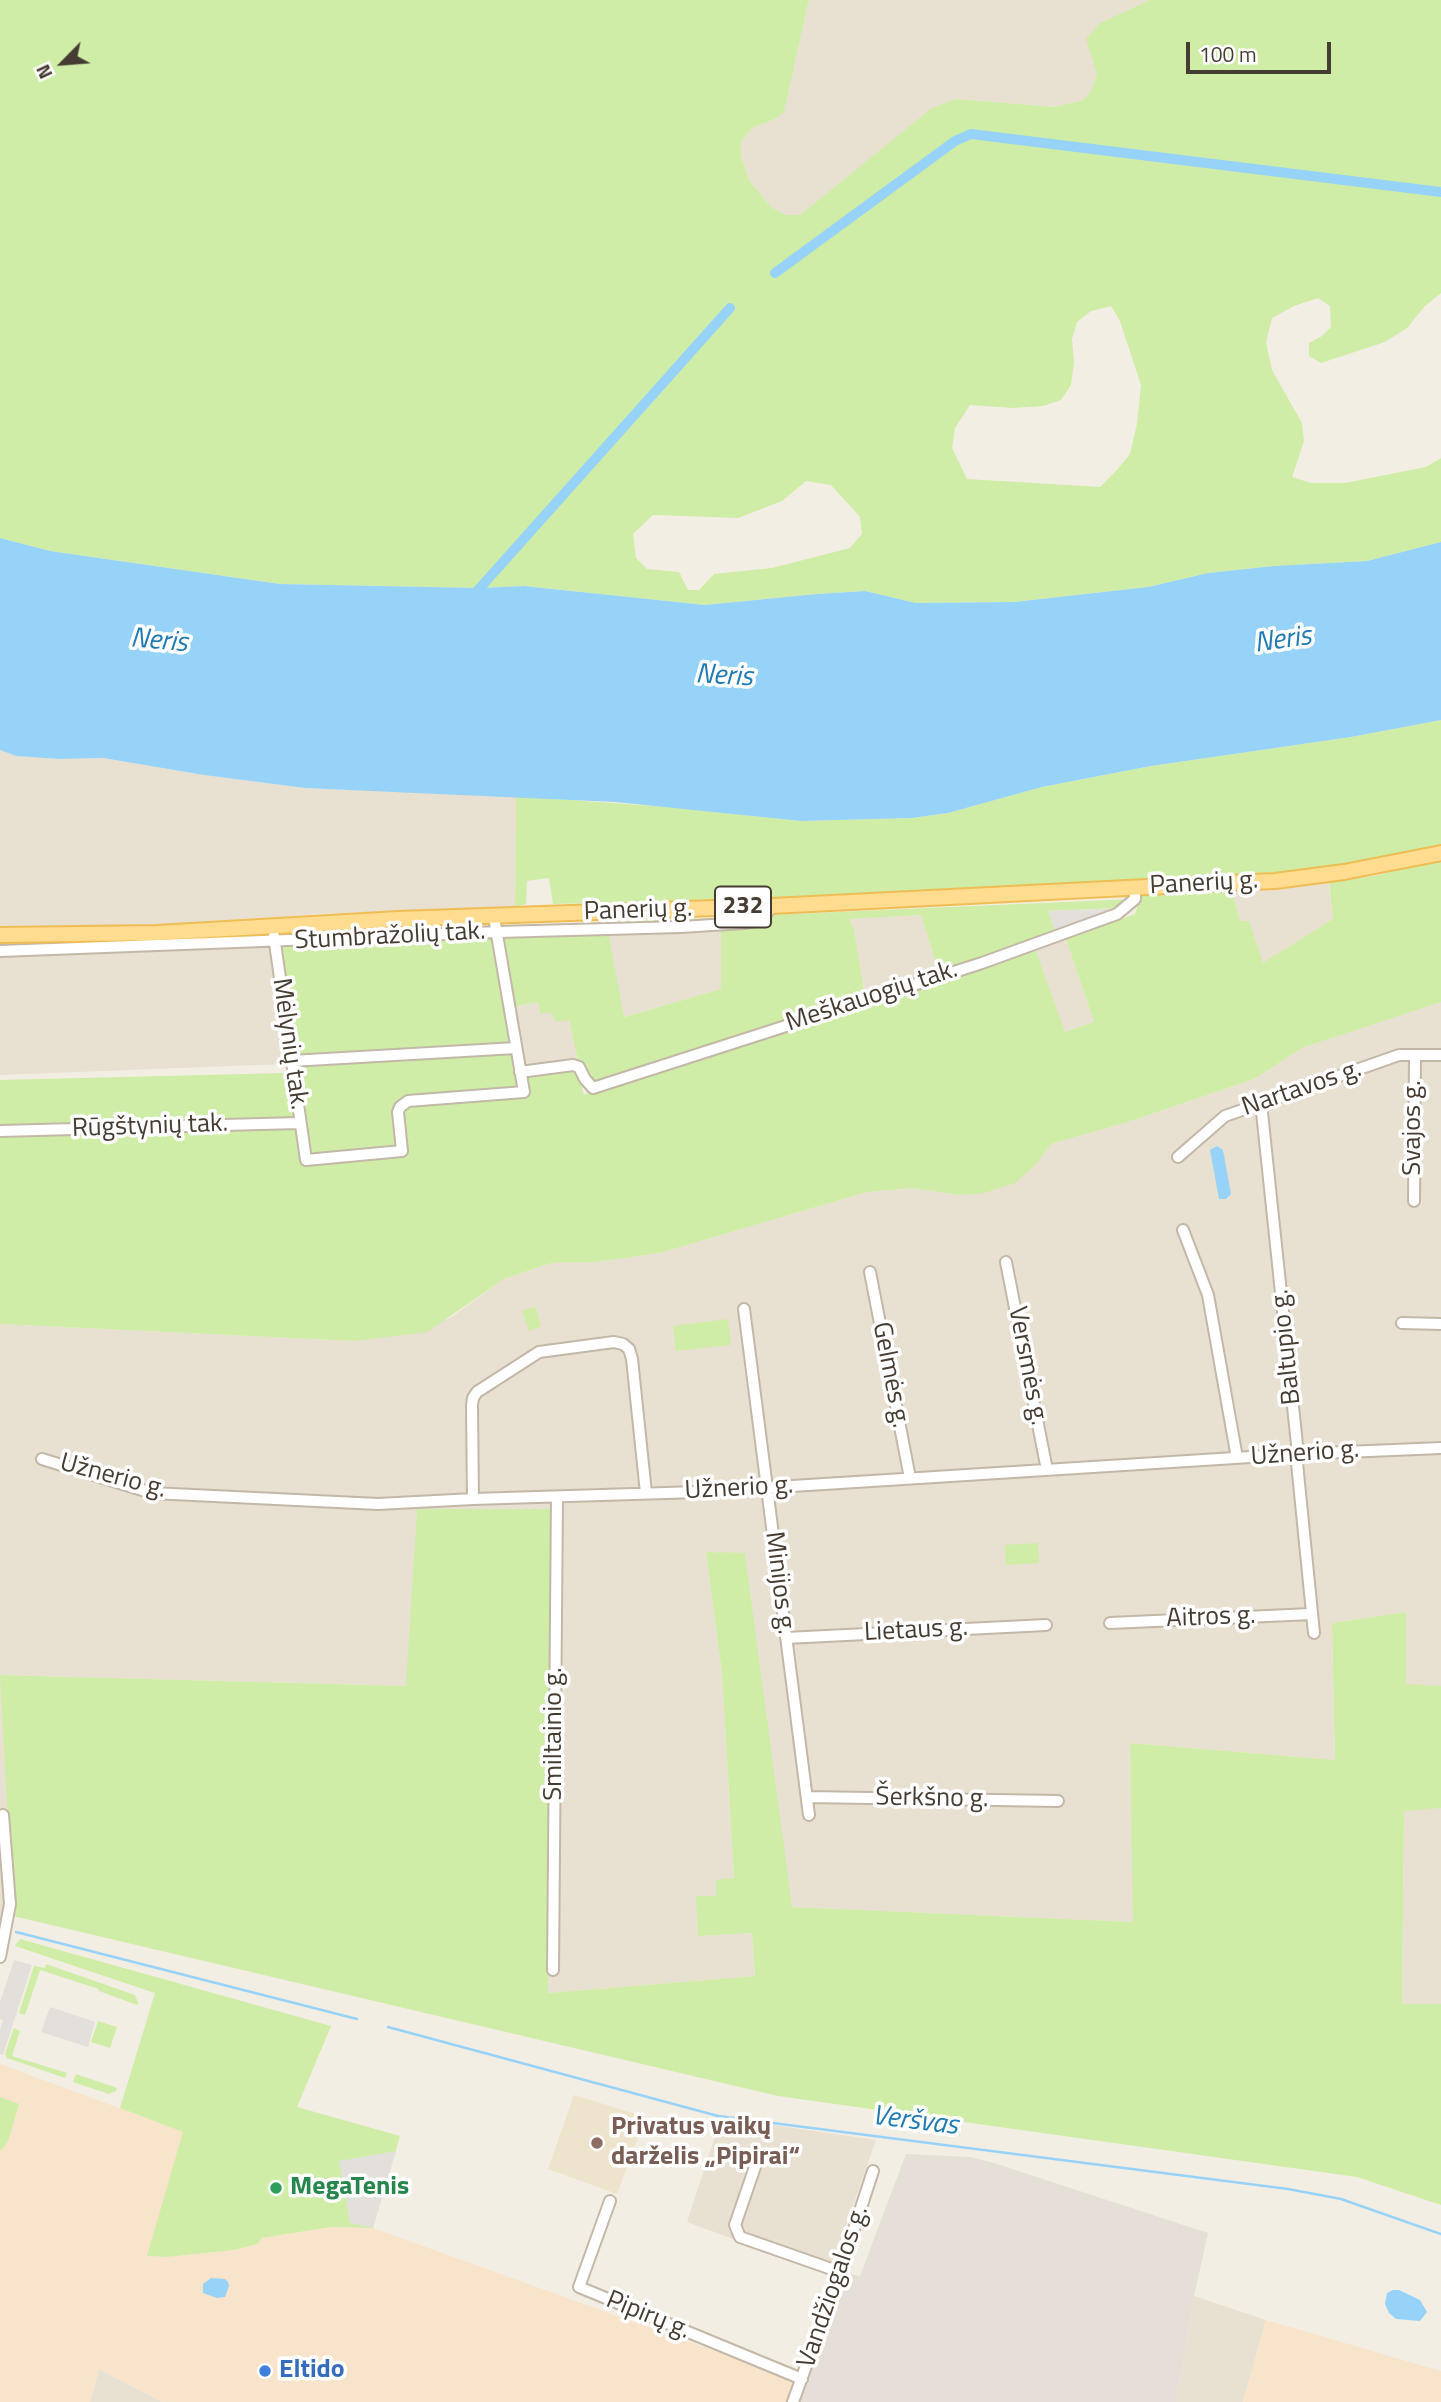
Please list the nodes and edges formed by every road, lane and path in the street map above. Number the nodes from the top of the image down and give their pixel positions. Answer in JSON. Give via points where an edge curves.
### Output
{"nodes":[{"id":1,"x":1441,"y":853,"type":"edge"},
{"id":2,"x":1135,"y":888,"type":"junction"},
{"id":3,"x":772,"y":906,"type":"junction"},
{"id":4,"x":494,"y":917,"type":"junction"},
{"id":5,"x":498,"y":932,"type":"junction"},
{"id":6,"x":0,"y":935,"type":"edge"},
{"id":7,"x":274,"y":935,"type":"junction"},
{"id":8,"x":0,"y":951,"type":"edge"},
{"id":9,"x":516,"y":1048,"type":"junction"},
{"id":10,"x":1415,"y":1055,"type":"junction"},
{"id":11,"x":1441,"y":1055,"type":"edge"},
{"id":12,"x":292,"y":1060,"type":"junction"},
{"id":13,"x":520,"y":1072,"type":"junction"},
{"id":14,"x":1261,"y":1103,"type":"junction"},
{"id":15,"x":299,"y":1123,"type":"junction"},
{"id":16,"x":0,"y":1131,"type":"edge"},
{"id":17,"x":1178,"y":1157,"type":"dead end"},
{"id":18,"x":1414,"y":1201,"type":"dead end"},
{"id":19,"x":1183,"y":1230,"type":"dead end"},
{"id":20,"x":1006,"y":1262,"type":"dead end"},
{"id":21,"x":870,"y":1272,"type":"dead end"},
{"id":22,"x":744,"y":1309,"type":"dead end"},
{"id":23,"x":1402,"y":1323,"type":"dead end"},
{"id":24,"x":1441,"y":1324,"type":"edge"},
{"id":25,"x":1441,"y":1448,"type":"edge"},
{"id":26,"x":1298,"y":1454,"type":"junction"},
{"id":27,"x":1237,"y":1458,"type":"junction"},
{"id":28,"x":42,"y":1459,"type":"dead end"},
{"id":29,"x":1047,"y":1470,"type":"junction"},
{"id":30,"x":910,"y":1478,"type":"junction"},
{"id":31,"x":767,"y":1487,"type":"junction"},
{"id":32,"x":646,"y":1493,"type":"junction"},
{"id":33,"x":556,"y":1497,"type":"junction"},
{"id":34,"x":473,"y":1499,"type":"junction"},
{"id":35,"x":1312,"y":1614,"type":"junction"},
{"id":36,"x":1110,"y":1623,"type":"dead end"},
{"id":37,"x":1046,"y":1625,"type":"dead end"},
{"id":38,"x":1314,"y":1633,"type":"dead end"},
{"id":39,"x":786,"y":1638,"type":"junction"},
{"id":40,"x":807,"y":1797,"type":"junction"},
{"id":41,"x":1058,"y":1801,"type":"dead end"},
{"id":42,"x":3,"y":1815,"type":"dead end"},
{"id":43,"x":809,"y":1815,"type":"dead end"},
{"id":44,"x":4,"y":1917,"type":"edge"},
{"id":45,"x":0,"y":1957,"type":"edge"},
{"id":46,"x":553,"y":1970,"type":"dead end"},
{"id":47,"x":757,"y":2161,"type":"dead end"},
{"id":48,"x":873,"y":2171,"type":"dead end"},
{"id":49,"x":610,"y":2202,"type":"dead end"},
{"id":50,"x":840,"y":2272,"type":"junction"},
{"id":51,"x":802,"y":2379,"type":"junction"},
{"id":52,"x":793,"y":2402,"type":"edge"}],
"edges":[{"from":1,"to":2,"type":"main road","name":"Panerių g.","number":"232","via":[[1275,881]]},
{"from":2,"to":3,"type":"main road","name":"Panerių g.","number":"232"},
{"from":2,"to":13,"type":"street","name":"Meškauogių tak.","via":[[1135,899],[1117,914],[982,963],[593,1088],[573,1065]]},
{"from":3,"to":4,"type":"main road","name":"Panerių g.","number":"232"},
{"from":3,"to":5,"type":"street","name":"Stumbražolių tak.","via":[[762,920],[744,923]]},
{"from":4,"to":5,"type":"street"},
{"from":4,"to":7,"type":"main road","name":"Panerių g.","number":"232","via":[[398,919]]},
{"from":5,"to":7,"type":"street","name":"Stumbražolių tak."},
{"from":5,"to":9,"type":"street"},
{"from":6,"to":7,"type":"main road","name":"Panerių g.","number":"232"},
{"from":7,"to":8,"type":"street","name":"Stumbražolių tak."},
{"from":7,"to":12,"type":"street","name":"Mėlynių tak."},
{"from":9,"to":12,"type":"street"},
{"from":9,"to":13,"type":"street"},
{"from":10,"to":11,"type":"street","name":"Nartavos g."},
{"from":10,"to":14,"type":"street","name":"Nartavos g.","via":[[1399,1055]]},
{"from":10,"to":18,"type":"street","name":"Svajos g."},
{"from":12,"to":15,"type":"street","name":"Mėlynių tak."},
{"from":13,"to":15,"type":"street","name":"Mėlynių tak.","via":[[524,1092],[408,1101],[398,1112],[402,1151],[306,1160]]},
{"from":14,"to":17,"type":"street","name":"Nartavos g.","via":[[1225,1116]]},
{"from":14,"to":26,"type":"street","name":"Baltupio g."},
{"from":15,"to":16,"type":"street","name":"Rūgštynių tak."},
{"from":19,"to":27,"type":"street","via":[[1208,1295]]},
{"from":20,"to":29,"type":"street","name":"Versmės g."},
{"from":21,"to":30,"type":"street","name":"Gelmės g."},
{"from":22,"to":31,"type":"street","name":"Minijos g."},
{"from":23,"to":24,"type":"street"},
{"from":25,"to":26,"type":"street","name":"Užnerio g."},
{"from":26,"to":27,"type":"street","name":"Užnerio g."},
{"from":26,"to":35,"type":"street","name":"Baltupio g."},
{"from":27,"to":29,"type":"street","name":"Užnerio g."},
{"from":28,"to":34,"type":"street","name":"Užnerio g.","via":[[152,1493],[378,1504]]},
{"from":29,"to":30,"type":"street","name":"Užnerio g."},
{"from":30,"to":31,"type":"street","name":"Užnerio g."},
{"from":31,"to":32,"type":"street","name":"Užnerio g."},
{"from":31,"to":39,"type":"street","name":"Minijos g."},
{"from":32,"to":33,"type":"street","name":"Užnerio g."},
{"from":32,"to":34,"type":"street","via":[[632,1359],[629,1349],[614,1342],[538,1352],[477,1392],[472,1405]]},
{"from":33,"to":34,"type":"street","name":"Užnerio g."},
{"from":33,"to":46,"type":"street","name":"Smiltainio g."},
{"from":35,"to":36,"type":"street","name":"Aitros g."},
{"from":35,"to":38,"type":"street","name":"Baltupio g."},
{"from":37,"to":39,"type":"street","name":"Lietaus g."},
{"from":39,"to":40,"type":"street","name":"Minijos g."},
{"from":40,"to":41,"type":"street","name":"Šerkšno g."},
{"from":40,"to":43,"type":"street","name":"Minijos g."},
{"from":42,"to":44,"type":"street","via":[[10,1904]]},
{"from":44,"to":45,"type":"street"},
{"from":47,"to":50,"type":"street","via":[[735,2225],[740,2236]]},
{"from":48,"to":50,"type":"street","name":"Vandžiogalos g."},
{"from":49,"to":51,"type":"street","name":"Pipirų g.","via":[[579,2287]]},
{"from":50,"to":51,"type":"street","name":"Vandžiogalos g."},
{"from":51,"to":52,"type":"street","name":"Vandžiogalos g."}]}
